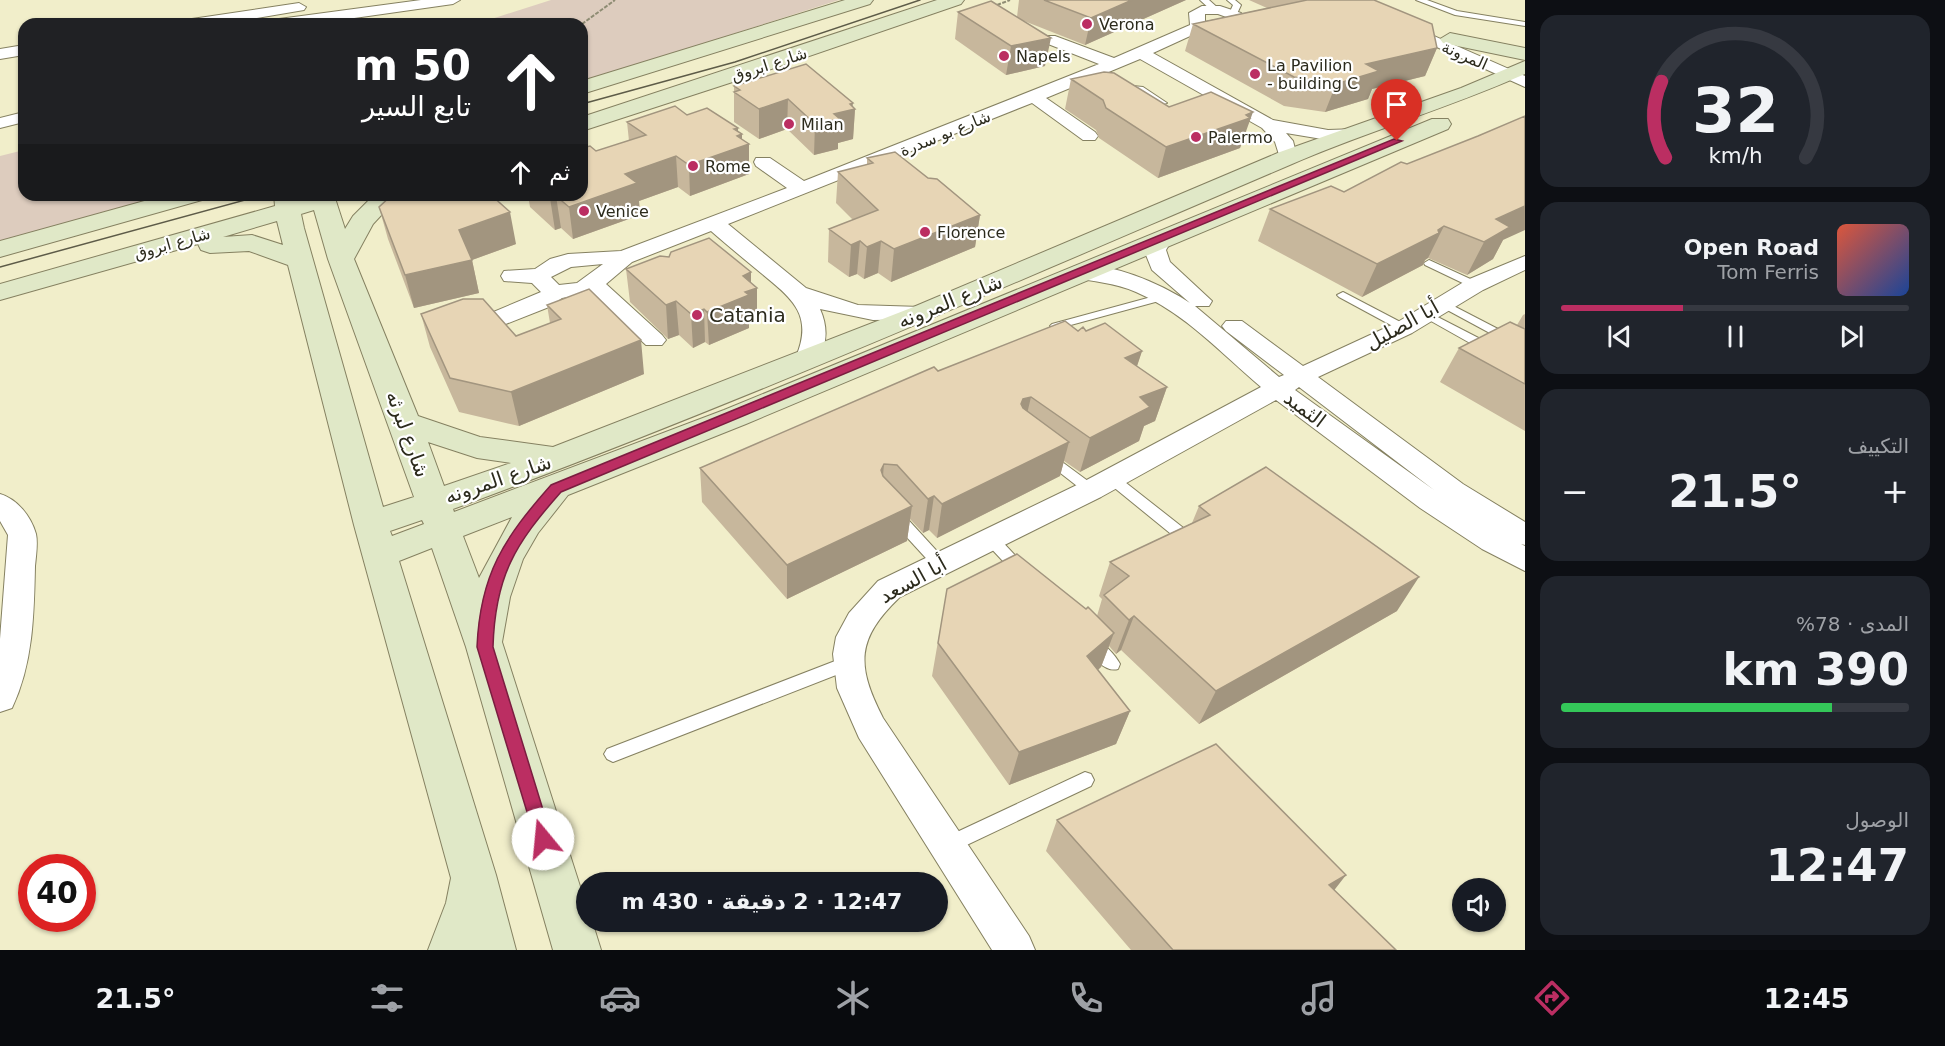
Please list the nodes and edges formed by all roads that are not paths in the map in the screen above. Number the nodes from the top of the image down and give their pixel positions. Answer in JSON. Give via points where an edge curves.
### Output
{"nodes":[{"id":1,"x":347,"y":0,"type":"edge"},
{"id":2,"x":453,"y":0,"type":"edge"},
{"id":3,"x":864,"y":0,"type":"edge"},
{"id":4,"x":955,"y":0,"type":"edge"},
{"id":5,"x":1340,"y":0,"type":"edge"},
{"id":6,"x":1365,"y":0,"type":"edge"},
{"id":7,"x":1420,"y":0,"type":"edge"},
{"id":8,"x":1210,"y":5,"type":"edge"},
{"id":9,"x":1232,"y":7,"type":"edge"},
{"id":10,"x":231,"y":18,"type":"edge"},
{"id":11,"x":329,"y":18,"type":"edge"},
{"id":12,"x":1525,"y":24,"type":"edge"},
{"id":13,"x":1197,"y":27,"type":"junction"},
{"id":14,"x":1049,"y":39,"type":"edge"},
{"id":15,"x":1444,"y":41,"type":"junction"},
{"id":16,"x":18,"y":51,"type":"edge"},
{"id":17,"x":1140,"y":52,"type":"junction"},
{"id":18,"x":0,"y":54,"type":"edge"},
{"id":19,"x":18,"y":64,"type":"edge"},
{"id":20,"x":1114,"y":64,"type":"junction"},
{"id":21,"x":0,"y":67,"type":"edge"},
{"id":22,"x":1522,"y":72,"type":"edge"},
{"id":23,"x":635,"y":73,"type":"junction"},
{"id":24,"x":588,"y":86,"type":"edge"},
{"id":25,"x":1115,"y":89,"type":"edge"},
{"id":26,"x":1468,"y":92,"type":"junction"},
{"id":27,"x":588,"y":94,"type":"edge"},
{"id":28,"x":1035,"y":97,"type":"junction"},
{"id":29,"x":1163,"y":103,"type":"edge"},
{"id":30,"x":18,"y":118,"type":"edge"},
{"id":31,"x":588,"y":122,"type":"edge"},
{"id":32,"x":0,"y":123,"type":"edge"},
{"id":33,"x":1268,"y":124,"type":"junction"},
{"id":34,"x":18,"y":126,"type":"edge"},
{"id":35,"x":0,"y":130,"type":"edge"},
{"id":36,"x":1351,"y":134,"type":"junction"},
{"id":37,"x":1089,"y":136,"type":"dead end"},
{"id":38,"x":1288,"y":157,"type":"junction"},
{"id":39,"x":880,"y":159,"type":"junction"},
{"id":40,"x":763,"y":162,"type":"dead end"},
{"id":41,"x":898,"y":174,"type":"edge"},
{"id":42,"x":802,"y":189,"type":"junction"},
{"id":43,"x":172,"y":201,"type":"edge"},
{"id":44,"x":293,"y":201,"type":"edge"},
{"id":45,"x":298,"y":201,"type":"edge"},
{"id":46,"x":305,"y":201,"type":"edge"},
{"id":47,"x":309,"y":201,"type":"edge"},
{"id":48,"x":382,"y":201,"type":"edge"},
{"id":49,"x":714,"y":224,"type":"junction"},
{"id":50,"x":1163,"y":238,"type":"junction"},
{"id":51,"x":0,"y":249,"type":"edge"},
{"id":52,"x":131,"y":254,"type":"junction"},
{"id":53,"x":633,"y":257,"type":"junction"},
{"id":54,"x":341,"y":259,"type":"junction"},
{"id":55,"x":301,"y":261,"type":"junction"},
{"id":56,"x":1525,"y":262,"type":"edge"},
{"id":57,"x":1429,"y":263,"type":"edge"},
{"id":58,"x":1081,"y":272,"type":"junction"},
{"id":59,"x":512,"y":276,"type":"dead end"},
{"id":60,"x":540,"y":276,"type":"junction"},
{"id":61,"x":593,"y":284,"type":"junction"},
{"id":62,"x":1475,"y":285,"type":"junction"},
{"id":63,"x":6,"y":291,"type":"edge"},
{"id":64,"x":558,"y":291,"type":"junction"},
{"id":65,"x":798,"y":293,"type":"junction"},
{"id":66,"x":1343,"y":295,"type":"dead end"},
{"id":67,"x":1166,"y":296,"type":"junction"},
{"id":68,"x":1434,"y":309,"type":"junction"},
{"id":69,"x":921,"y":314,"type":"junction"},
{"id":70,"x":480,"y":326,"type":"edge"},
{"id":71,"x":1056,"y":326,"type":"edge"},
{"id":72,"x":1404,"y":328,"type":"junction"},
{"id":73,"x":654,"y":340,"type":"dead end"},
{"id":74,"x":1525,"y":348,"type":"edge"},
{"id":75,"x":808,"y":357,"type":"junction"},
{"id":76,"x":1505,"y":357,"type":"edge"},
{"id":77,"x":1288,"y":383,"type":"junction"},
{"id":78,"x":405,"y":423,"type":"junction"},
{"id":79,"x":1039,"y":450,"type":"edge"},
{"id":80,"x":557,"y":473,"type":"junction"},
{"id":81,"x":1101,"y":484,"type":"junction"},
{"id":82,"x":0,"y":504,"type":"edge"},
{"id":83,"x":886,"y":505,"type":"edge"},
{"id":84,"x":438,"y":516,"type":"junction"},
{"id":85,"x":1181,"y":534,"type":"edge"},
{"id":86,"x":1525,"y":535,"type":"edge"},
{"id":87,"x":991,"y":539,"type":"junction"},
{"id":88,"x":376,"y":540,"type":"junction"},
{"id":89,"x":1525,"y":560,"type":"edge"},
{"id":90,"x":940,"y":564,"type":"junction"},
{"id":91,"x":1031,"y":581,"type":"edge"},
{"id":92,"x":1079,"y":631,"type":"edge"},
{"id":93,"x":485,"y":647,"type":"junction"},
{"id":94,"x":848,"y":663,"type":"junction"},
{"id":95,"x":1112,"y":664,"type":"edge"},
{"id":96,"x":0,"y":699,"type":"edge"},
{"id":97,"x":613,"y":754,"type":"dead end"},
{"id":98,"x":1085,"y":780,"type":"dead end"},
{"id":99,"x":948,"y":845,"type":"junction"},
{"id":100,"x":473,"y":875,"type":"junction"},
{"id":101,"x":452,"y":950,"type":"edge"},
{"id":102,"x":492,"y":950,"type":"edge"},
{"id":103,"x":577,"y":950,"type":"edge"},
{"id":104,"x":1015,"y":950,"type":"edge"}],
"edges":[{"from":1,"to":10,"type":"street"},
{"from":2,"to":11,"type":"street"},
{"from":3,"to":23,"type":"street","name":"شارع ابروق"},
{"from":4,"to":31,"type":"street","name":"شارع ابروق"},
{"from":5,"to":15,"type":"street","name":"المرونة"},
{"from":6,"to":15,"type":"street","name":"المرونة"},
{"from":7,"to":12,"type":"lane","via":[[1455,13]]},
{"from":8,"to":9,"type":"street","name":"شارع بو سدرة"},
{"from":8,"to":13,"type":"street","name":"شارع بو سدرة","via":[[1197,13]]},
{"from":9,"to":13,"type":"street","name":"شارع بو سدرة","via":[[1237,18],[1234,23]]},
{"from":13,"to":17,"type":"street","name":"شارع بو سدرة"},
{"from":14,"to":20,"type":"street"},
{"from":15,"to":22,"type":"street"},
{"from":15,"to":22,"type":"street","name":"المرونة"},
{"from":15,"to":26,"type":"street","via":[[1473,82]]},
{"from":16,"to":18,"type":"street"},
{"from":17,"to":20,"type":"street","name":"شارع بو سدرة"},
{"from":17,"to":33,"type":"street"},
{"from":19,"to":21,"type":"street"},
{"from":20,"to":28,"type":"street","name":"شارع بو سدرة","via":[[1079,83]]},
{"from":22,"to":26,"type":"street","name":"شارع المرونه"},
{"from":22,"to":50,"type":"street","name":"شارع المرونه"},
{"from":23,"to":24,"type":"street","name":"شارع ابروق"},
{"from":23,"to":27,"type":"street","via":[[615,86]]},
{"from":25,"to":29,"type":"lane","via":[[1140,89]]},
{"from":26,"to":36,"type":"street","name":"شارع المرونه"},
{"from":28,"to":37,"type":"street"},
{"from":28,"to":39,"type":"street","name":"شارع بو سدرة"},
{"from":30,"to":32,"type":"street"},
{"from":33,"to":36,"type":"street","via":[[1328,135]]},
{"from":33,"to":38,"type":"street","via":[[1284,141]]},
{"from":34,"to":35,"type":"street"},
{"from":36,"to":38,"type":"street","name":"شارع المرونه"},
{"from":38,"to":69,"type":"street","name":"شارع المرونه"},
{"from":39,"to":41,"type":"street"},
{"from":39,"to":42,"type":"street","name":"شارع بو سدرة"},
{"from":40,"to":42,"type":"street"},
{"from":42,"to":49,"type":"street","name":"شارع بو سدرة"},
{"from":43,"to":51,"type":"street"},
{"from":44,"to":63,"type":"street","via":[[48,270]]},
{"from":45,"to":52,"type":"street","name":"شارع ابروق"},
{"from":46,"to":55,"type":"street","via":[[291,228]]},
{"from":47,"to":54,"type":"street","name":"شارع لبرثه"},
{"from":48,"to":54,"type":"street","via":[[362,221]]},
{"from":49,"to":53,"type":"street","name":"شارع بو سدرة"},
{"from":49,"to":65,"type":"street"},
{"from":50,"to":58,"type":"street","name":"شارع المرونه"},
{"from":50,"to":77,"type":"street","name":"الثميد","via":[[1155,256],[1169,275]]},
{"from":52,"to":55,"type":"street","via":[[242,242],[263,245]]},
{"from":52,"to":63,"type":"street","name":"شارع ابروق"},
{"from":53,"to":60,"type":"street","name":"شارع بو سدرة","via":[[564,261],[547,268]]},
{"from":53,"to":61,"type":"street","name":"شارع بو سدرة"},
{"from":54,"to":78,"type":"street","name":"شارع لبرثه"},
{"from":55,"to":88,"type":"street"},
{"from":56,"to":62,"type":"street","name":"أبا الصليل"},
{"from":57,"to":62,"type":"lane"},
{"from":58,"to":67,"type":"street","name":"الثميد","via":[[1117,276]]},
{"from":58,"to":80,"type":"street","name":"شارع المرونه"},
{"from":59,"to":60,"type":"street"},
{"from":60,"to":64,"type":"street","via":[[547,287]]},
{"from":61,"to":64,"type":"street","name":"شارع بو سدرة","via":[[579,290]]},
{"from":61,"to":73,"type":"street"},
{"from":62,"to":68,"type":"street","name":"أبا الصليل"},
{"from":64,"to":70,"type":"street","via":[[541,302]]},
{"from":65,"to":69,"type":"street","via":[[832,307],[867,315]]},
{"from":65,"to":75,"type":"street","via":[[816,324]]},
{"from":66,"to":72,"type":"lane"},
{"from":67,"to":71,"type":"lane"},
{"from":67,"to":77,"type":"street","name":"الثميد"},
{"from":68,"to":72,"type":"street","name":"أبا الصليل"},
{"from":68,"to":74,"type":"lane"},
{"from":68,"to":76,"type":"lane"},
{"from":69,"to":75,"type":"street","name":"شارع المرونه"},
{"from":72,"to":77,"type":"street","name":"أبا الصليل"},
{"from":75,"to":80,"type":"street","name":"شارع المرونه"},
{"from":77,"to":81,"type":"street","name":"أبا السعد"},
{"from":77,"to":86,"type":"street","name":"الثميد"},
{"from":77,"to":89,"type":"street","name":"الثميد","via":[[1458,521]]},
{"from":78,"to":80,"type":"street"},
{"from":78,"to":84,"type":"street","name":"شارع لبرثه"},
{"from":79,"to":81,"type":"lane"},
{"from":80,"to":84,"type":"street","name":"شارع المرونه"},
{"from":80,"to":93,"type":"street","via":[[498,571],[486,621]]},
{"from":81,"to":85,"type":"lane"},
{"from":81,"to":87,"type":"street","name":"أبا السعد"},
{"from":82,"to":96,"type":"street","via":[[16,520],[22,535],[13,660]]},
{"from":83,"to":90,"type":"lane"},
{"from":84,"to":88,"type":"street","name":"شارع المرونه"},
{"from":84,"to":93,"type":"street","name":"شارع لبرثه"},
{"from":87,"to":90,"type":"street","name":"أبا السعد"},
{"from":87,"to":91,"type":"lane"},
{"from":88,"to":100,"type":"street"},
{"from":90,"to":94,"type":"street","name":"أبا السعد","via":[[889,589],[868,606],[853,629]]},
{"from":92,"to":95,"type":"lane"},
{"from":93,"to":103,"type":"street","name":"شارع لبرثه"},
{"from":94,"to":97,"type":"lane"},
{"from":94,"to":99,"type":"street","name":"أبا السعد","via":[[856,700],[871,728]]},
{"from":98,"to":99,"type":"lane"},
{"from":99,"to":104,"type":"street","name":"أبا السعد"},
{"from":100,"to":101,"type":"street","via":[[469,903]]},
{"from":100,"to":102,"type":"street"}]}
